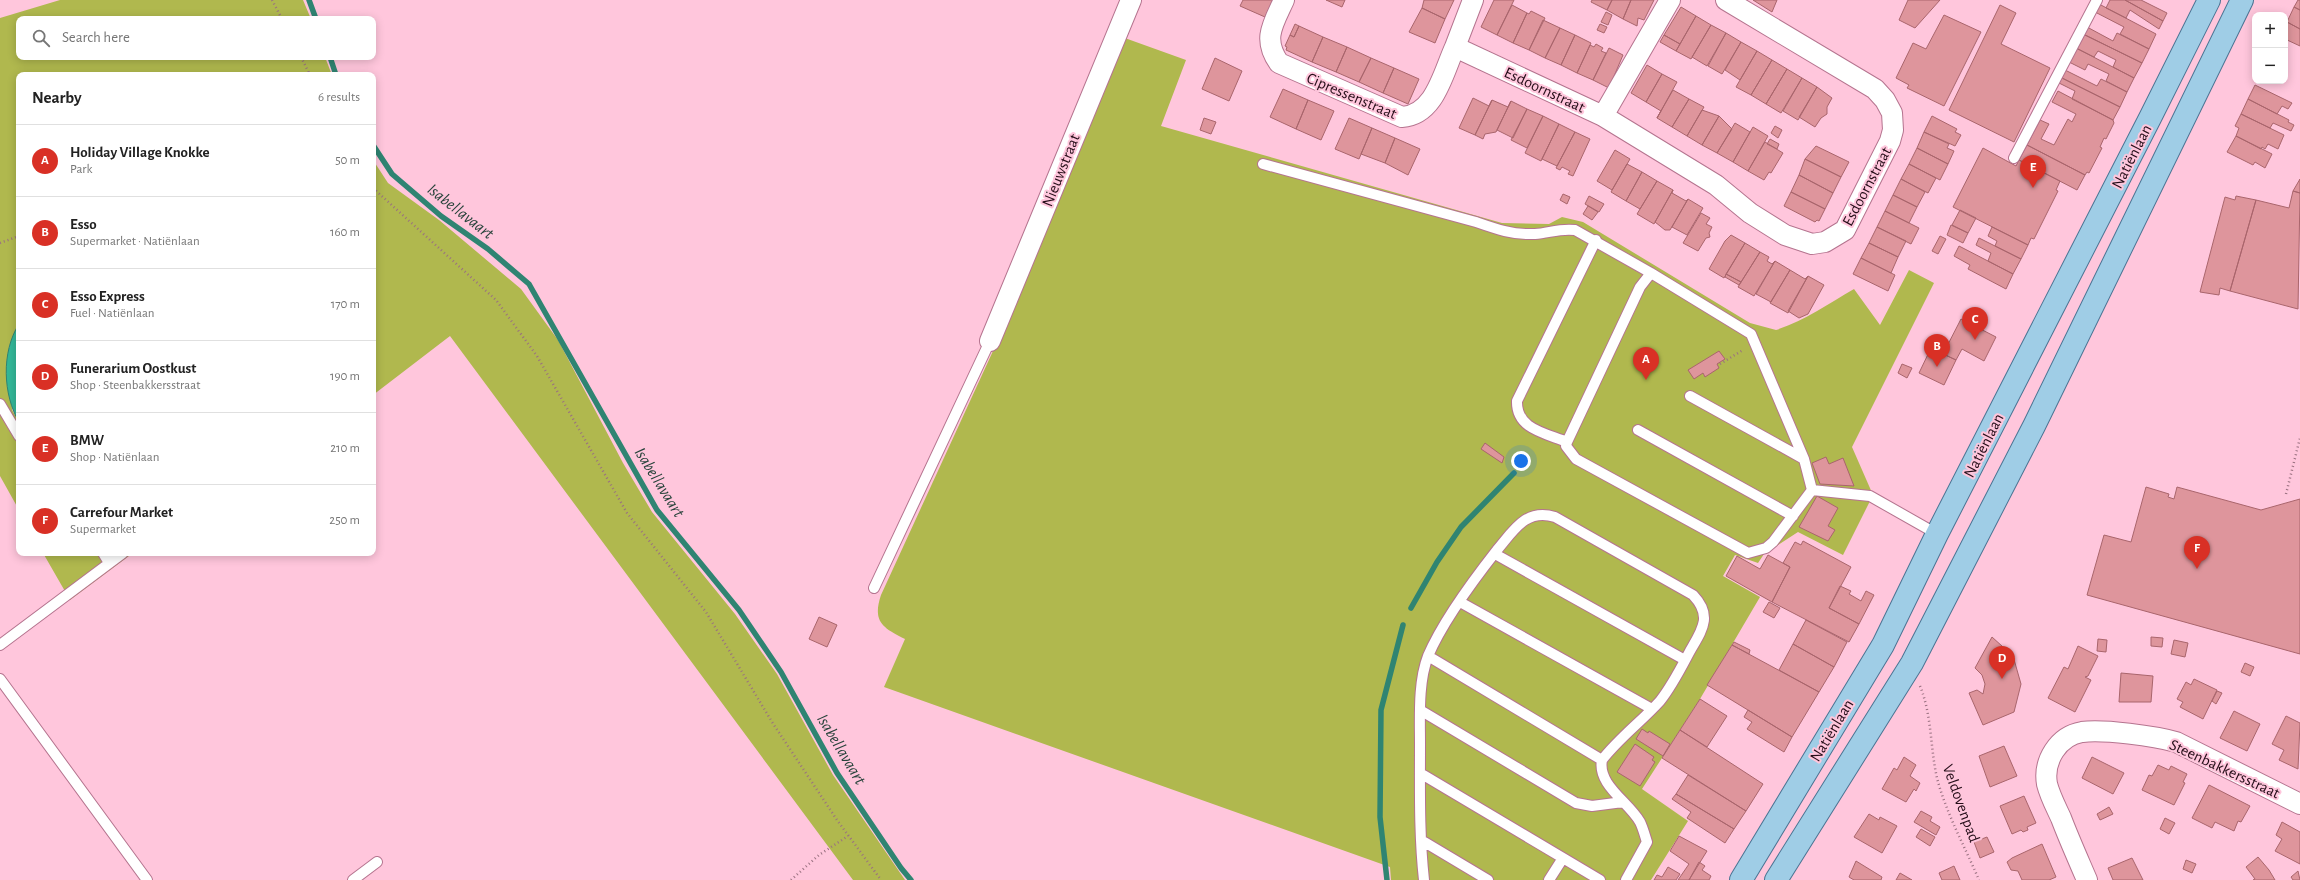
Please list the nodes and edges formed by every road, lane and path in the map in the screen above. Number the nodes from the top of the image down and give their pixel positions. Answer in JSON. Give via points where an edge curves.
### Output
{"nodes":[{"id":1,"x":272,"y":0,"type":"edge"},
{"id":2,"x":1131,"y":0,"type":"edge"},
{"id":3,"x":1284,"y":0,"type":"edge"},
{"id":4,"x":1473,"y":0,"type":"edge"},
{"id":5,"x":1670,"y":0,"type":"edge"},
{"id":6,"x":1726,"y":0,"type":"edge"},
{"id":7,"x":2097,"y":0,"type":"edge"},
{"id":8,"x":2209,"y":0,"type":"edge"},
{"id":9,"x":2242,"y":0,"type":"edge"},
{"id":10,"x":280,"y":16,"type":"edge"},
{"id":11,"x":1455,"y":47,"type":"junction"},
{"id":12,"x":302,"y":60,"type":"edge"},
{"id":13,"x":308,"y":72,"type":"edge"},
{"id":14,"x":1603,"y":116,"type":"junction"},
{"id":15,"x":2014,"y":158,"type":"dead end"},
{"id":16,"x":1262,"y":164,"type":"dead end"},
{"id":17,"x":376,"y":191,"type":"edge"},
{"id":18,"x":16,"y":237,"type":"edge"},
{"id":19,"x":1596,"y":240,"type":"junction"},
{"id":20,"x":0,"y":243,"type":"edge"},
{"id":21,"x":1651,"y":273,"type":"junction"},
{"id":22,"x":990,"y":341,"type":"joint"},
{"id":23,"x":1755,"y":342,"type":"junction"},
{"id":24,"x":1720,"y":364,"type":"dead end"},
{"id":25,"x":1690,"y":396,"type":"dead end"},
{"id":26,"x":0,"y":404,"type":"edge"},
{"id":27,"x":1638,"y":430,"type":"dead end"},
{"id":28,"x":16,"y":431,"type":"edge"},
{"id":29,"x":2300,"y":438,"type":"edge"},
{"id":30,"x":1567,"y":442,"type":"junction"},
{"id":31,"x":1804,"y":459,"type":"junction"},
{"id":32,"x":1812,"y":490,"type":"junction"},
{"id":33,"x":2286,"y":494,"type":"dead end"},
{"id":34,"x":1793,"y":516,"type":"junction"},
{"id":35,"x":1937,"y":534,"type":"junction"},
{"id":36,"x":1495,"y":554,"type":"junction"},
{"id":37,"x":105,"y":556,"type":"edge"},
{"id":38,"x":118,"y":556,"type":"edge"},
{"id":39,"x":109,"y":563,"type":"junction"},
{"id":40,"x":874,"y":588,"type":"dead end"},
{"id":41,"x":1460,"y":602,"type":"junction"},
{"id":42,"x":0,"y":645,"type":"edge"},
{"id":43,"x":1428,"y":656,"type":"junction"},
{"id":44,"x":1686,"y":660,"type":"junction"},
{"id":45,"x":1912,"y":663,"type":"junction"},
{"id":46,"x":0,"y":679,"type":"edge"},
{"id":47,"x":1652,"y":709,"type":"junction"},
{"id":48,"x":1420,"y":710,"type":"junction"},
{"id":49,"x":1602,"y":760,"type":"junction"},
{"id":50,"x":1420,"y":773,"type":"junction"},
{"id":51,"x":1623,"y":802,"type":"junction"},
{"id":52,"x":2300,"y":804,"type":"edge"},
{"id":53,"x":848,"y":836,"type":"junction"},
{"id":54,"x":1421,"y":840,"type":"junction"},
{"id":55,"x":1563,"y":858,"type":"junction"},
{"id":56,"x":377,"y":862,"type":"dead end"},
{"id":57,"x":147,"y":880,"type":"edge"},
{"id":58,"x":353,"y":880,"type":"edge"},
{"id":59,"x":791,"y":880,"type":"edge"},
{"id":60,"x":881,"y":880,"type":"edge"},
{"id":61,"x":1424,"y":880,"type":"edge"},
{"id":62,"x":1488,"y":880,"type":"edge"},
{"id":63,"x":1549,"y":880,"type":"edge"},
{"id":64,"x":1600,"y":880,"type":"edge"},
{"id":65,"x":1626,"y":880,"type":"edge"},
{"id":66,"x":1741,"y":880,"type":"edge"},
{"id":67,"x":1776,"y":880,"type":"edge"},
{"id":68,"x":1979,"y":880,"type":"edge"},
{"id":69,"x":2087,"y":880,"type":"edge"}],
"edges":[{"from":1,"to":10,"type":"path"},
{"from":2,"to":22,"type":"street","name":"Nieuwstraat"},
{"from":3,"to":11,"type":"street","name":"Cipressenstraat","via":[[1270,37],[1270,48],[1279,63],[1402,117],[1413,116],[1430,101]]},
{"from":4,"to":11,"type":"street","name":"Cipressenstraat"},
{"from":5,"to":14,"type":"street","name":"Esdoornstraat"},
{"from":6,"to":14,"type":"street","name":"Esdoornstraat","via":[[1875,89],[1890,107],[1893,121],[1890,141],[1845,230],[1824,242],[1812,244],[1785,235],[1750,213],[1716,185]]},
{"from":7,"to":15,"type":"lane"},
{"from":8,"to":35,"type":"main road","name":"Natiënlaan"},
{"from":9,"to":45,"type":"main road","name":"Natiënlaan","via":[[2034,426]]},
{"from":11,"to":14,"type":"street","name":"Esdoornstraat"},
{"from":12,"to":13,"type":"path"},
{"from":16,"to":19,"type":"lane","via":[[1476,222],[1506,233],[1536,234],[1562,228],[1575,230]]},
{"from":17,"to":53,"type":"path","via":[[496,300],[536,356],[627,513],[706,612],[772,722]]},
{"from":18,"to":20,"type":"path"},
{"from":19,"to":21,"type":"lane"},
{"from":19,"to":30,"type":"lane","via":[[1517,401],[1520,420]]},
{"from":21,"to":23,"type":"lane","via":[[1751,334]]},
{"from":21,"to":30,"type":"lane","via":[[1640,287]]},
{"from":22,"to":40,"type":"lane"},
{"from":23,"to":24,"type":"path"},
{"from":23,"to":31,"type":"lane"},
{"from":25,"to":31,"type":"lane"},
{"from":26,"to":28,"type":"lane"},
{"from":27,"to":34,"type":"lane"},
{"from":29,"to":33,"type":"path"},
{"from":30,"to":34,"type":"lane","via":[[1566,446],[1576,459],[1748,553],[1766,548]]},
{"from":31,"to":32,"type":"lane"},
{"from":32,"to":34,"type":"lane"},
{"from":32,"to":35,"type":"lane","via":[[1870,496]]},
{"from":35,"to":66,"type":"main road","name":"Natiënlaan","via":[[1883,645]]},
{"from":36,"to":41,"type":"lane"},
{"from":36,"to":44,"type":"lane"},
{"from":36,"to":44,"type":"lane","via":[[1511,533],[1529,516],[1543,514],[1555,517],[1693,595],[1700,602],[1705,622]]},
{"from":37,"to":39,"type":"lane"},
{"from":38,"to":39,"type":"lane"},
{"from":39,"to":42,"type":"lane"},
{"from":41,"to":43,"type":"lane"},
{"from":41,"to":47,"type":"lane"},
{"from":43,"to":48,"type":"lane"},
{"from":43,"to":49,"type":"lane"},
{"from":44,"to":47,"type":"lane","via":[[1671,686]]},
{"from":45,"to":67,"type":"main road","name":"Natiënlaan"},
{"from":45,"to":68,"type":"path","name":"Veldovenpad","via":[[1928,705],[1932,755],[1938,780]]},
{"from":46,"to":57,"type":"lane"},
{"from":47,"to":49,"type":"lane"},
{"from":48,"to":50,"type":"lane"},
{"from":48,"to":51,"type":"lane","via":[[1576,803],[1592,806]]},
{"from":49,"to":51,"type":"lane","via":[[1606,780]]},
{"from":50,"to":54,"type":"lane"},
{"from":50,"to":55,"type":"lane"},
{"from":51,"to":65,"type":"lane","via":[[1640,822],[1647,842]]},
{"from":52,"to":69,"type":"street","name":"Steenbakkersstraat","via":[[2176,742],[2161,738],[2080,732],[2058,745],[2048,759],[2046,777]]},
{"from":53,"to":59,"type":"path","via":[[819,855]]},
{"from":53,"to":60,"type":"path"},
{"from":54,"to":61,"type":"lane"},
{"from":54,"to":62,"type":"lane"},
{"from":55,"to":63,"type":"lane"},
{"from":55,"to":64,"type":"lane"},
{"from":56,"to":58,"type":"lane"}]}
